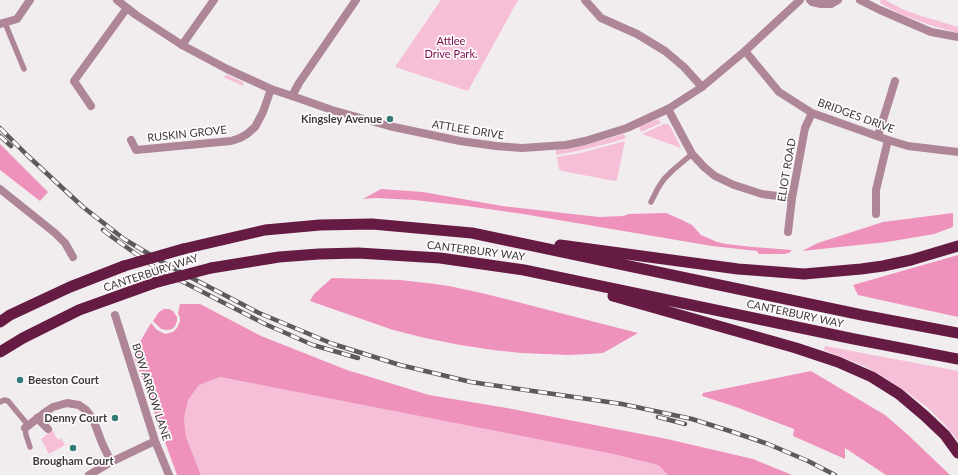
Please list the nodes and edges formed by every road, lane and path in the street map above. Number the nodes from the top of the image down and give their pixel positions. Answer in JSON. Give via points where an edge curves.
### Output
{"nodes":[{"id":1,"x":30,"y":0,"type":"edge"},
{"id":2,"x":117,"y":0,"type":"edge"},
{"id":3,"x":214,"y":0,"type":"edge"},
{"id":4,"x":356,"y":0,"type":"edge"},
{"id":5,"x":585,"y":0,"type":"edge"},
{"id":6,"x":800,"y":0,"type":"edge"},
{"id":7,"x":810,"y":0,"type":"edge"},
{"id":8,"x":838,"y":0,"type":"edge"},
{"id":9,"x":860,"y":0,"type":"edge"},
{"id":10,"x":127,"y":8,"type":"junction"},
{"id":11,"x":2,"y":24,"type":"edge"},
{"id":12,"x":958,"y":37,"type":"edge"},
{"id":13,"x":182,"y":45,"type":"junction"},
{"id":14,"x":745,"y":52,"type":"junction"},
{"id":15,"x":24,"y":69,"type":"dead end"},
{"id":16,"x":895,"y":81,"type":"dead end"},
{"id":17,"x":702,"y":87,"type":"junction"},
{"id":18,"x":271,"y":89,"type":"junction"},
{"id":19,"x":292,"y":96,"type":"junction"},
{"id":20,"x":91,"y":106,"type":"dead end"},
{"id":21,"x":668,"y":109,"type":"junction"},
{"id":22,"x":812,"y":113,"type":"junction"},
{"id":23,"x":878,"y":136,"type":"junction"},
{"id":24,"x":131,"y":140,"type":"dead end"},
{"id":25,"x":888,"y":140,"type":"junction"},
{"id":26,"x":958,"y":152,"type":"edge"},
{"id":27,"x":692,"y":154,"type":"junction"},
{"id":28,"x":0,"y":189,"type":"edge"},
{"id":29,"x":792,"y":198,"type":"junction"},
{"id":30,"x":651,"y":202,"type":"dead end"},
{"id":31,"x":876,"y":214,"type":"dead end"},
{"id":32,"x":788,"y":232,"type":"dead end"},
{"id":33,"x":472,"y":233,"type":"junction"},
{"id":34,"x":958,"y":246,"type":"edge"},
{"id":35,"x":73,"y":257,"type":"dead end"},
{"id":36,"x":524,"y":270,"type":"junction"},
{"id":37,"x":115,"y":315,"type":"dead end"},
{"id":38,"x":0,"y":322,"type":"edge"},
{"id":39,"x":958,"y":333,"type":"edge"},
{"id":40,"x":0,"y":352,"type":"edge"},
{"id":41,"x":958,"y":359,"type":"edge"},
{"id":42,"x":0,"y":402,"type":"edge"},
{"id":43,"x":37,"y":418,"type":"junction"},
{"id":44,"x":27,"y":427,"type":"junction"},
{"id":45,"x":48,"y":429,"type":"dead end"},
{"id":46,"x":155,"y":441,"type":"junction"},
{"id":47,"x":30,"y":447,"type":"dead end"},
{"id":48,"x":958,"y":453,"type":"edge"},
{"id":49,"x":111,"y":462,"type":"junction"},
{"id":50,"x":89,"y":475,"type":"edge"},
{"id":51,"x":169,"y":475,"type":"edge"}],
"edges":[{"from":1,"to":11,"type":"street","via":[[17,19]]},
{"from":2,"to":10,"type":"street","name":"ATTLEE DRIVE"},
{"from":3,"to":13,"type":"street"},
{"from":4,"to":19,"type":"street"},
{"from":5,"to":17,"type":"street","via":[[601,18],[637,34],[665,51]]},
{"from":6,"to":14,"type":"street","name":"ATTLEE DRIVE"},
{"from":7,"to":8,"type":"street","via":[[831,4]]},
{"from":9,"to":12,"type":"street","via":[[931,32]]},
{"from":10,"to":13,"type":"street","name":"ATTLEE DRIVE"},
{"from":10,"to":20,"type":"street","via":[[74,81]]},
{"from":11,"to":15,"type":"lane"},
{"from":13,"to":18,"type":"street","name":"ATTLEE DRIVE"},
{"from":14,"to":17,"type":"street","name":"ATTLEE DRIVE"},
{"from":14,"to":22,"type":"street","name":"BRIDGES DRIVE","via":[[779,92]]},
{"from":16,"to":23,"type":"street"},
{"from":17,"to":21,"type":"street","name":"ATTLEE DRIVE"},
{"from":18,"to":19,"type":"street","name":"ATTLEE DRIVE"},
{"from":18,"to":24,"type":"street","name":"RUSKIN GROVE","via":[[255,128],[240,138],[136,150]]},
{"from":19,"to":21,"type":"street","name":"ATTLEE DRIVE","via":[[389,126],[460,141],[518,148],[581,142],[627,128]]},
{"from":21,"to":27,"type":"street"},
{"from":22,"to":23,"type":"street","name":"BRIDGES DRIVE"},
{"from":22,"to":29,"type":"street","name":"ELIOT ROAD","via":[[805,128]]},
{"from":23,"to":25,"type":"street","name":"BRIDGES DRIVE"},
{"from":25,"to":26,"type":"street","name":"BRIDGES DRIVE","via":[[908,146]]},
{"from":25,"to":31,"type":"street","via":[[876,190]]},
{"from":27,"to":29,"type":"street","via":[[715,176],[734,185],[762,194]]},
{"from":27,"to":30,"type":"lane","via":[[664,179]]},
{"from":28,"to":35,"type":"street","via":[[55,233]]},
{"from":29,"to":32,"type":"street","name":"ELIOT ROAD"},
{"from":33,"to":34,"type":"highway","via":[[738,269],[804,274],[883,266]]},
{"from":33,"to":38,"type":"highway","name":"CANTERBURY WAY","bridge":true,"via":[[372,224],[265,230],[124,266],[70,287]]},
{"from":33,"to":39,"type":"highway","name":"CANTERBURY WAY","via":[[854,314]]},
{"from":36,"to":40,"type":"highway","name":"CANTERBURY WAY","bridge":true,"via":[[440,258],[358,253],[279,257],[211,268],[154,283],[80,310]]},
{"from":36,"to":41,"type":"highway","name":"CANTERBURY WAY"},
{"from":36,"to":48,"type":"highway","via":[[838,362],[872,377],[899,394],[945,435]]},
{"from":37,"to":46,"type":"street","name":"BOW ARROW LANE"},
{"from":42,"to":44,"type":"lane","via":[[8,401]]},
{"from":43,"to":44,"type":"street"},
{"from":43,"to":45,"type":"street"},
{"from":43,"to":49,"type":"street","via":[[62,404],[72,403],[83,408],[93,419]]},
{"from":44,"to":47,"type":"lane","via":[[26,436]]},
{"from":46,"to":49,"type":"street"},
{"from":46,"to":51,"type":"street","name":"BOW ARROW LANE"},
{"from":49,"to":50,"type":"street"}]}
